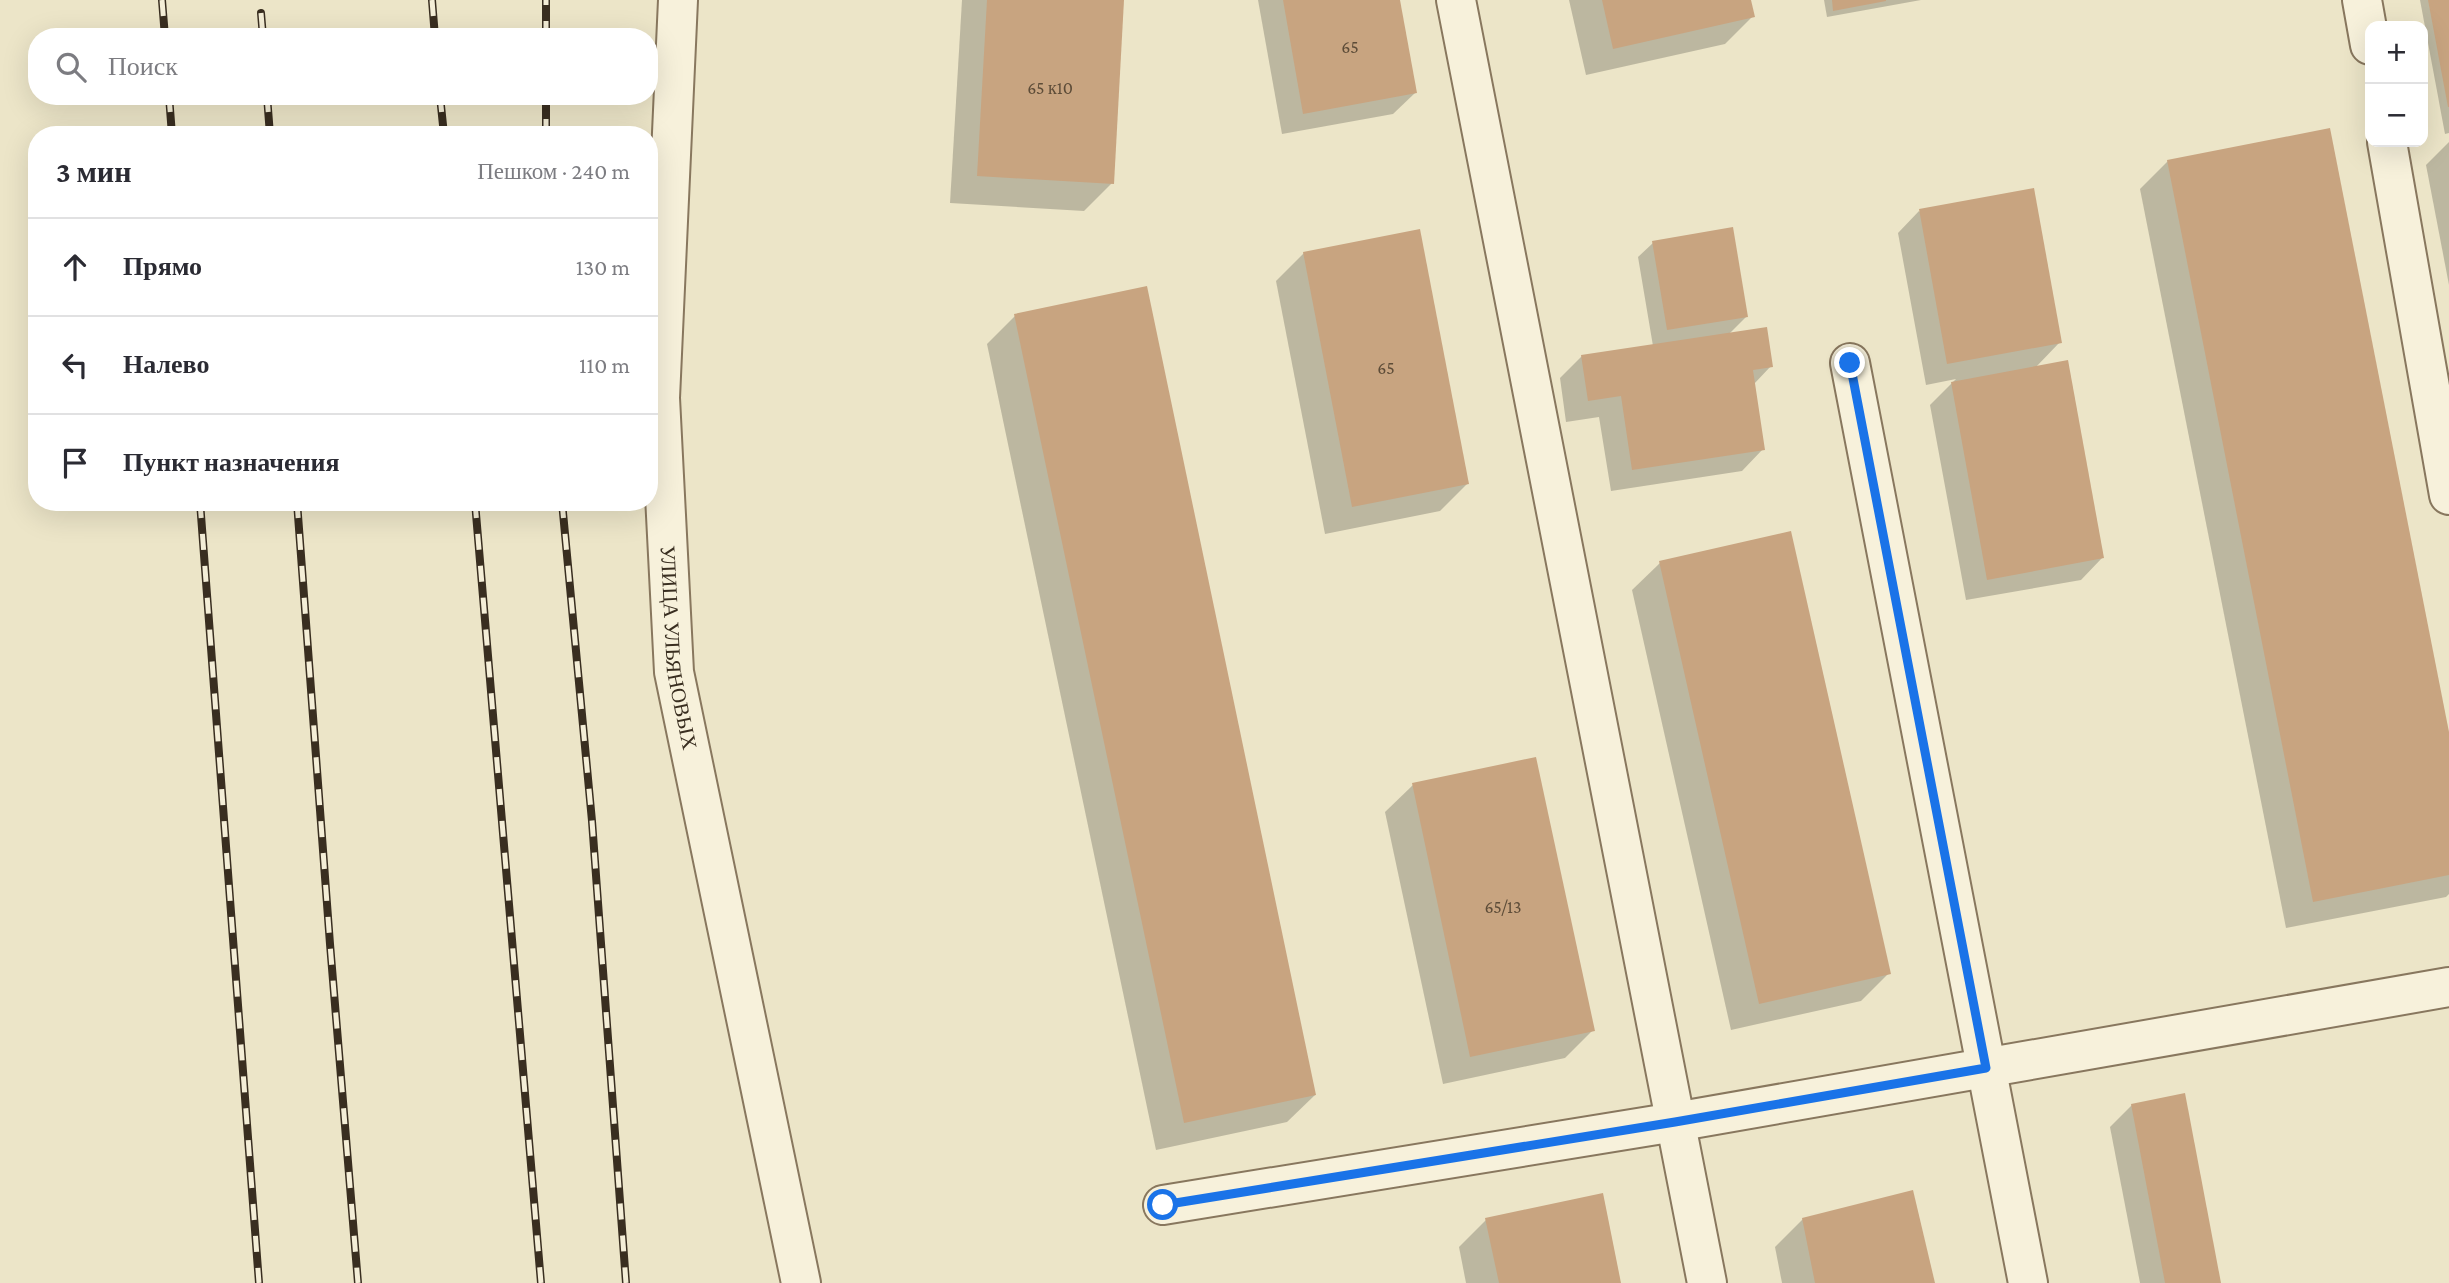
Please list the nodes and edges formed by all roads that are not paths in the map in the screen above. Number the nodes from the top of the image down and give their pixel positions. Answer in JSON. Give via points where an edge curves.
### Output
{"nodes":[{"id":1,"x":678,"y":0,"type":"edge"},
{"id":2,"x":1456,"y":0,"type":"edge"},
{"id":3,"x":2362,"y":0,"type":"edge"},
{"id":4,"x":2366,"y":21,"type":"edge"},
{"id":5,"x":2388,"y":147,"type":"edge"},
{"id":6,"x":1850,"y":363,"type":"dead end"},
{"id":7,"x":2449,"y":495,"type":"edge"},
{"id":8,"x":2449,"y":987,"type":"edge"},
{"id":9,"x":1986,"y":1068,"type":"junction"},
{"id":10,"x":1675,"y":1122,"type":"junction"},
{"id":11,"x":1163,"y":1205,"type":"dead end"},
{"id":12,"x":801,"y":1283,"type":"edge"},
{"id":13,"x":1707,"y":1283,"type":"edge"},
{"id":14,"x":2028,"y":1283,"type":"edge"}],
"edges":[{"from":1,"to":12,"type":"street","name":"УЛИЦА УЛЬЯНОВЫХ","via":[[660,397],[674,672]]},
{"from":2,"to":10,"type":"street"},
{"from":3,"to":4,"type":"street"},
{"from":5,"to":7,"type":"street"},
{"from":6,"to":9,"type":"street"},
{"from":8,"to":9,"type":"street"},
{"from":9,"to":10,"type":"street"},
{"from":9,"to":14,"type":"street"},
{"from":10,"to":11,"type":"street"},
{"from":10,"to":13,"type":"street"}]}
